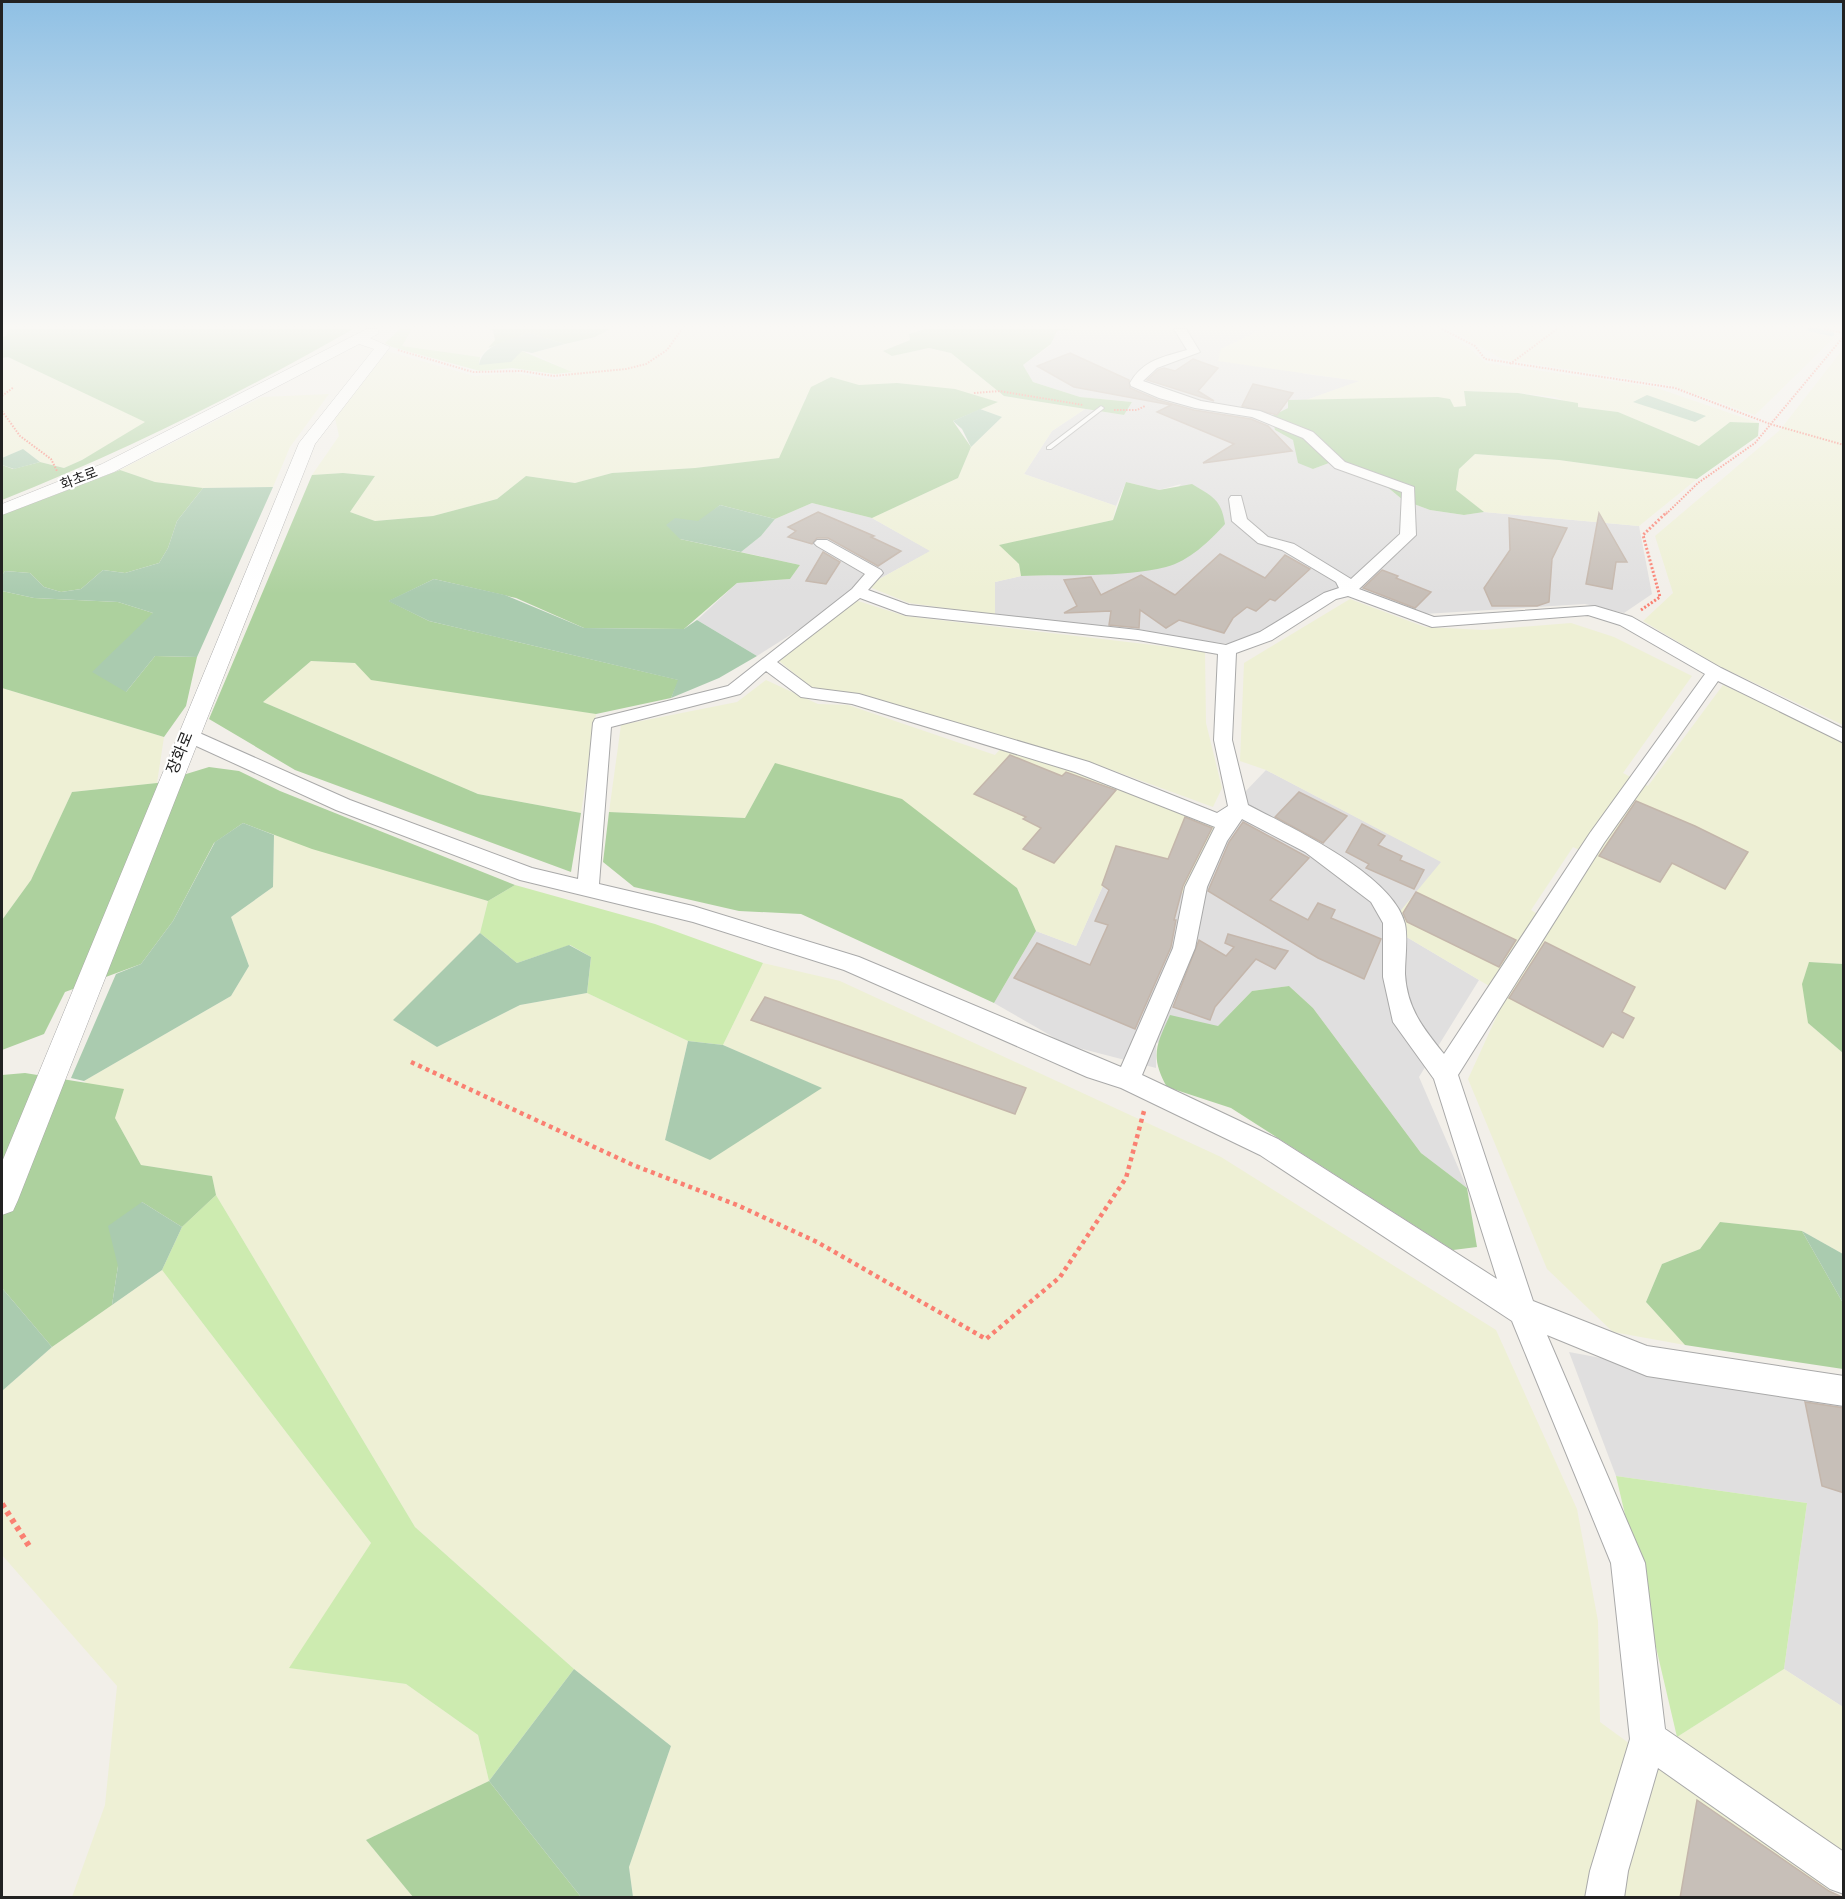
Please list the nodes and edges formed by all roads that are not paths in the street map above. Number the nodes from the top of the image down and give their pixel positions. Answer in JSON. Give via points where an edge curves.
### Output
{"nodes":[{"id":1,"x":211,"y":418,"type":"edge"},
{"id":2,"x":323,"y":418,"type":"edge"},
{"id":3,"x":1088,"y":418,"type":"edge"},
{"id":4,"x":1264,"y":418,"type":"edge"},
{"id":5,"x":1049,"y":448,"type":"dead end"},
{"id":6,"x":1236,"y":499,"type":"dead end"},
{"id":7,"x":2,"y":510,"type":"edge"},
{"id":8,"x":822,"y":543,"type":"dead end"},
{"id":9,"x":1348,"y":590,"type":"junction"},
{"id":10,"x":858,"y":592,"type":"junction"},
{"id":11,"x":1227,"y":651,"type":"junction"},
{"id":12,"x":766,"y":662,"type":"junction"},
{"id":13,"x":1715,"y":672,"type":"junction"},
{"id":14,"x":188,"y":735,"type":"junction"},
{"id":15,"x":1844,"y":737,"type":"edge"},
{"id":16,"x":1239,"y":809,"type":"junction"},
{"id":17,"x":588,"y":889,"type":"junction"},
{"id":18,"x":1445,"y":1074,"type":"junction"},
{"id":19,"x":1139,"y":1085,"type":"junction"},
{"id":20,"x":2,"y":1200,"type":"edge"},
{"id":21,"x":1522,"y":1311,"type":"junction"},
{"id":22,"x":1844,"y":1391,"type":"edge"},
{"id":23,"x":1648,"y":1739,"type":"junction"},
{"id":24,"x":1844,"y":1875,"type":"edge"},
{"id":25,"x":1604,"y":1898,"type":"edge"}],
"edges":[{"from":1,"to":7,"type":"street","name":"화초로","via":[[108,468]]},
{"from":2,"to":14,"type":"street","name":"장화로","via":[[307,443]]},
{"from":3,"to":5,"type":"lane"},
{"from":4,"to":9,"type":"street","via":[[1308,435],[1340,465],[1408,490],[1408,535]]},
{"from":6,"to":9,"type":"street","via":[[1240,521],[1263,540],[1288,547],[1344,579]]},
{"from":8,"to":10,"type":"street","via":[[875,573]]},
{"from":9,"to":11,"type":"street","via":[[1330,596],[1266,636]]},
{"from":9,"to":13,"type":"street","via":[[1432,621],[1588,610],[1626,621]]},
{"from":10,"to":11,"type":"street","via":[[906,610],[1138,635]]},
{"from":10,"to":12,"type":"street"},
{"from":11,"to":16,"type":"street","via":[[1223,740]]},
{"from":12,"to":16,"type":"street","via":[[807,693],[853,698],[1082,767],[1218,821]]},
{"from":12,"to":17,"type":"street","via":[[734,690],[602,723]]},
{"from":13,"to":15,"type":"street"},
{"from":13,"to":18,"type":"street","via":[[1597,838]]},
{"from":14,"to":17,"type":"street","via":[[343,805],[528,875]]},
{"from":14,"to":20,"type":"street","name":"장화로"},
{"from":16,"to":18,"type":"street","via":[[1312,847],[1379,896],[1394,923],[1394,978],[1405,1022]]},
{"from":16,"to":19,"type":"street","via":[[1218,839],[1196,887],[1184,948]]},
{"from":17,"to":19,"type":"street","via":[[693,914],[851,963]]},
{"from":18,"to":21,"type":"street"},
{"from":19,"to":21,"type":"street","via":[[1269,1147]]},
{"from":21,"to":22,"type":"street","via":[[1647,1361]]},
{"from":21,"to":23,"type":"street","via":[[1628,1563]]},
{"from":23,"to":24,"type":"street"},
{"from":23,"to":25,"type":"street"}]}
